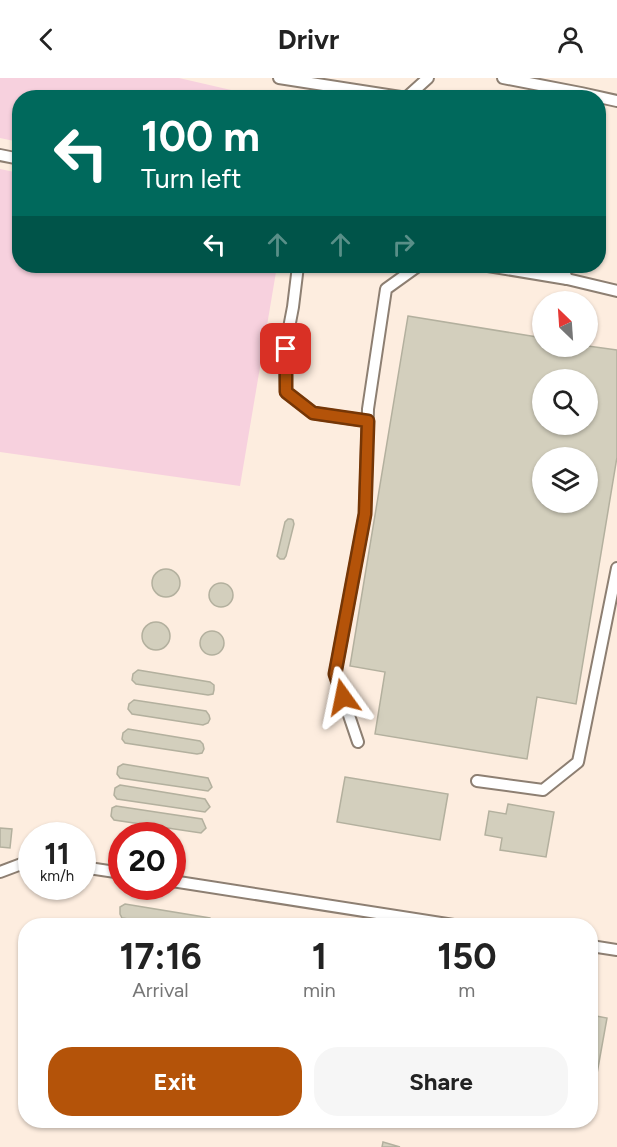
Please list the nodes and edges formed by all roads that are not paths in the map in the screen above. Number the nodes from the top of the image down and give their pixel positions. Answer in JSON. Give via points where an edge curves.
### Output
{"nodes":[{"id":1,"x":279,"y":78,"type":"edge"},
{"id":2,"x":428,"y":78,"type":"edge"},
{"id":3,"x":503,"y":78,"type":"edge"},
{"id":4,"x":333,"y":90,"type":"edge"},
{"id":5,"x":415,"y":90,"type":"edge"},
{"id":6,"x":565,"y":90,"type":"edge"},
{"id":7,"x":297,"y":273,"type":"edge"},
{"id":8,"x":408,"y":273,"type":"edge"},
{"id":9,"x":531,"y":273,"type":"edge"},
{"id":10,"x":565,"y":273,"type":"edge"},
{"id":11,"x":567,"y":279,"type":"junction"},
{"id":12,"x":617,"y":291,"type":"edge"},
{"id":13,"x":368,"y":421,"type":"junction"},
{"id":14,"x":617,"y":568,"type":"edge"},
{"id":15,"x":357,"y":742,"type":"dead end"},
{"id":16,"x":477,"y":781,"type":"dead end"},
{"id":17,"x":18,"y":865,"type":"edge"},
{"id":18,"x":0,"y":872,"type":"edge"},
{"id":19,"x":186,"y":883,"type":"edge"},
{"id":20,"x":409,"y":918,"type":"edge"},
{"id":21,"x":598,"y":947,"type":"edge"},
{"id":22,"x":617,"y":950,"type":"edge"}],
"edges":[{"from":1,"to":4,"type":"lane"},
{"from":2,"to":5,"type":"lane"},
{"from":3,"to":6,"type":"lane"},
{"from":7,"to":13,"type":"lane","via":[[288,333],[286,392],[313,413]]},
{"from":8,"to":13,"type":"lane","via":[[386,289]]},
{"from":9,"to":11,"type":"lane"},
{"from":10,"to":11,"type":"lane"},
{"from":11,"to":12,"type":"lane"},
{"from":13,"to":15,"type":"lane","via":[[365,514],[335,674]]},
{"from":14,"to":16,"type":"lane","via":[[578,762],[543,790]]},
{"from":17,"to":18,"type":"lane"},
{"from":19,"to":20,"type":"lane"},
{"from":21,"to":22,"type":"lane"}]}
